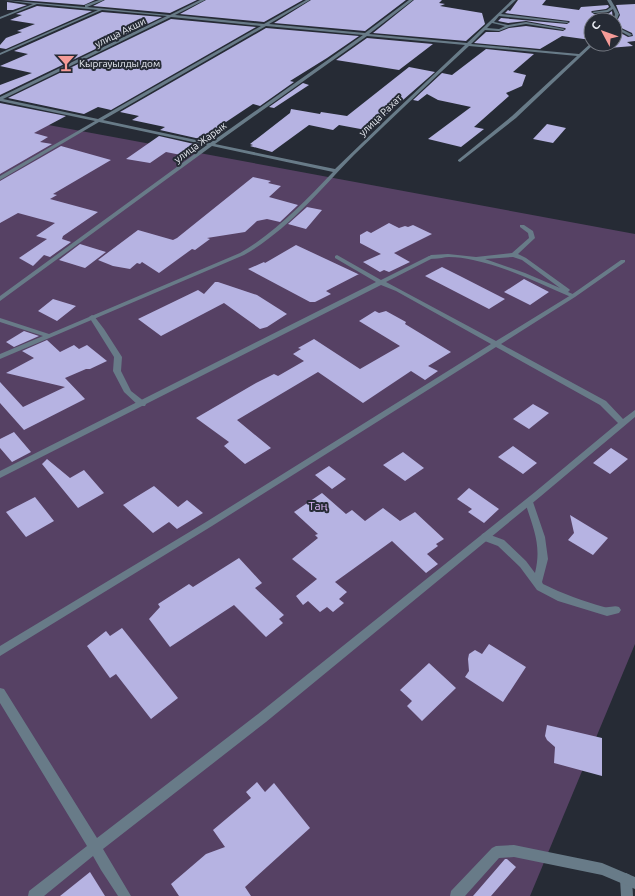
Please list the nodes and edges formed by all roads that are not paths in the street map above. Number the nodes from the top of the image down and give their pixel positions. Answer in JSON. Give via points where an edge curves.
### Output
{"nodes":[{"id":1,"x":6,"y":0,"type":"edge"},
{"id":2,"x":102,"y":0,"type":"edge"},
{"id":3,"x":203,"y":0,"type":"edge"},
{"id":4,"x":308,"y":0,"type":"edge"},
{"id":5,"x":411,"y":0,"type":"edge"},
{"id":6,"x":514,"y":0,"type":"edge"},
{"id":7,"x":609,"y":0,"type":"edge"},
{"id":8,"x":36,"y":3,"type":"junction"},
{"id":9,"x":84,"y":7,"type":"junction"},
{"id":10,"x":614,"y":7,"type":"junction"},
{"id":11,"x":102,"y":9,"type":"junction"},
{"id":12,"x":608,"y":12,"type":"edge"},
{"id":13,"x":616,"y":12,"type":"edge"},
{"id":14,"x":499,"y":15,"type":"junction"},
{"id":15,"x":172,"y":16,"type":"junction"},
{"id":16,"x":0,"y":18,"type":"edge"},
{"id":17,"x":491,"y":22,"type":"junction"},
{"id":18,"x":567,"y":22,"type":"dead end"},
{"id":19,"x":264,"y":25,"type":"junction"},
{"id":20,"x":508,"y":26,"type":"junction"},
{"id":21,"x":485,"y":29,"type":"junction"},
{"id":22,"x":563,"y":29,"type":"dead end"},
{"id":23,"x":623,"y":31,"type":"edge"},
{"id":24,"x":367,"y":34,"type":"junction"},
{"id":25,"x":630,"y":35,"type":"dead end"},
{"id":26,"x":469,"y":44,"type":"junction"},
{"id":27,"x":583,"y":52,"type":"edge"},
{"id":28,"x":0,"y":54,"type":"edge"},
{"id":29,"x":580,"y":55,"type":"junction"},
{"id":30,"x":0,"y":99,"type":"edge"},
{"id":31,"x":99,"y":120,"type":"junction"},
{"id":32,"x":211,"y":145,"type":"junction"},
{"id":33,"x":460,"y":161,"type":"dead end"},
{"id":34,"x":336,"y":171,"type":"junction"},
{"id":35,"x":0,"y":178,"type":"edge"},
{"id":36,"x":522,"y":226,"type":"dead end"},
{"id":37,"x":514,"y":255,"type":"junction"},
{"id":38,"x":337,"y":257,"type":"dead end"},
{"id":39,"x":472,"y":259,"type":"junction"},
{"id":40,"x":624,"y":260,"type":"dead end"},
{"id":41,"x":381,"y":283,"type":"junction"},
{"id":42,"x":573,"y":296,"type":"junction"},
{"id":43,"x":0,"y":299,"type":"edge"},
{"id":44,"x":92,"y":317,"type":"junction"},
{"id":45,"x":0,"y":320,"type":"edge"},
{"id":46,"x":49,"y":336,"type":"junction"},
{"id":47,"x":494,"y":344,"type":"junction"},
{"id":48,"x":0,"y":357,"type":"edge"},
{"id":49,"x":142,"y":404,"type":"junction"},
{"id":50,"x":635,"y":413,"type":"edge"},
{"id":51,"x":623,"y":423,"type":"junction"},
{"id":52,"x":0,"y":475,"type":"edge"},
{"id":53,"x":529,"y":502,"type":"junction"},
{"id":54,"x":486,"y":537,"type":"junction"},
{"id":55,"x":537,"y":583,"type":"junction"},
{"id":56,"x":616,"y":610,"type":"dead end"},
{"id":57,"x":0,"y":651,"type":"edge"},
{"id":58,"x":0,"y":694,"type":"edge"},
{"id":59,"x":95,"y":847,"type":"junction"},
{"id":60,"x":631,"y":881,"type":"edge"},
{"id":61,"x":34,"y":896,"type":"edge"},
{"id":62,"x":125,"y":896,"type":"edge"},
{"id":63,"x":456,"y":896,"type":"edge"},
{"id":64,"x":627,"y":896,"type":"edge"}],
"edges":[{"from":1,"to":8,"type":"street"},
{"from":2,"to":9,"type":"street"},
{"from":3,"to":15,"type":"street","name":"улица Акши"},
{"from":4,"to":19,"type":"street"},
{"from":5,"to":24,"type":"street","name":"улица Жарык"},
{"from":6,"to":14,"type":"street","name":"улица Рахат"},
{"from":7,"to":10,"type":"street"},
{"from":8,"to":9,"type":"street"},
{"from":8,"to":16,"type":"street"},
{"from":9,"to":11,"type":"street"},
{"from":10,"to":12,"type":"street"},
{"from":10,"to":13,"type":"street"},
{"from":11,"to":15,"type":"street"},
{"from":11,"to":28,"type":"street"},
{"from":14,"to":17,"type":"street","name":"улица Рахат"},
{"from":14,"to":18,"type":"street"},
{"from":15,"to":19,"type":"street"},
{"from":15,"to":30,"type":"street","name":"улица Акши"},
{"from":17,"to":20,"type":"street"},
{"from":17,"to":21,"type":"street","name":"улица Рахат"},
{"from":19,"to":24,"type":"street"},
{"from":19,"to":31,"type":"street"},
{"from":20,"to":21,"type":"street","via":[[499,30]]},
{"from":20,"to":22,"type":"street","via":[[526,23]]},
{"from":21,"to":26,"type":"street","name":"улица Рахат"},
{"from":23,"to":25,"type":"street"},
{"from":24,"to":26,"type":"street"},
{"from":24,"to":32,"type":"street","name":"улица Жарык"},
{"from":26,"to":29,"type":"street"},
{"from":26,"to":34,"type":"street","name":"улица Рахат"},
{"from":27,"to":29,"type":"street"},
{"from":29,"to":33,"type":"street","via":[[514,117]]},
{"from":30,"to":31,"type":"street"},
{"from":31,"to":32,"type":"street"},
{"from":31,"to":35,"type":"street"},
{"from":32,"to":34,"type":"street"},
{"from":32,"to":43,"type":"street","name":"улица Жарык"},
{"from":34,"to":44,"type":"street","name":"улица Рахат","via":[[296,212],[259,244],[242,254]]},
{"from":36,"to":37,"type":"street","via":[[531,232],[532,238]]},
{"from":37,"to":39,"type":"street"},
{"from":37,"to":42,"type":"street","via":[[543,272]]},
{"from":38,"to":41,"type":"street"},
{"from":39,"to":41,"type":"street","via":[[442,255],[432,257]]},
{"from":39,"to":42,"type":"street","via":[[497,264]]},
{"from":40,"to":42,"type":"street"},
{"from":41,"to":47,"type":"street"},
{"from":41,"to":49,"type":"street"},
{"from":42,"to":47,"type":"street"},
{"from":44,"to":46,"type":"street","name":"улица Рахат"},
{"from":44,"to":49,"type":"street","via":[[118,357],[117,371],[128,392]]},
{"from":45,"to":46,"type":"street"},
{"from":46,"to":48,"type":"street","name":"улица Рахат"},
{"from":47,"to":51,"type":"street","via":[[603,403]]},
{"from":47,"to":57,"type":"street","via":[[202,528]]},
{"from":49,"to":52,"type":"street"},
{"from":50,"to":51,"type":"street"},
{"from":51,"to":53,"type":"street"},
{"from":53,"to":54,"type":"street"},
{"from":53,"to":55,"type":"street","via":[[541,537],[542,559]]},
{"from":54,"to":55,"type":"street","via":[[501,543],[523,564]]},
{"from":54,"to":59,"type":"street","via":[[262,718]]},
{"from":55,"to":56,"type":"street","via":[[561,598],[607,612]]},
{"from":58,"to":59,"type":"street"},
{"from":59,"to":61,"type":"street"},
{"from":59,"to":62,"type":"street"},
{"from":60,"to":63,"type":"street","via":[[602,869],[514,851],[496,852]]},
{"from":60,"to":64,"type":"street"}]}
